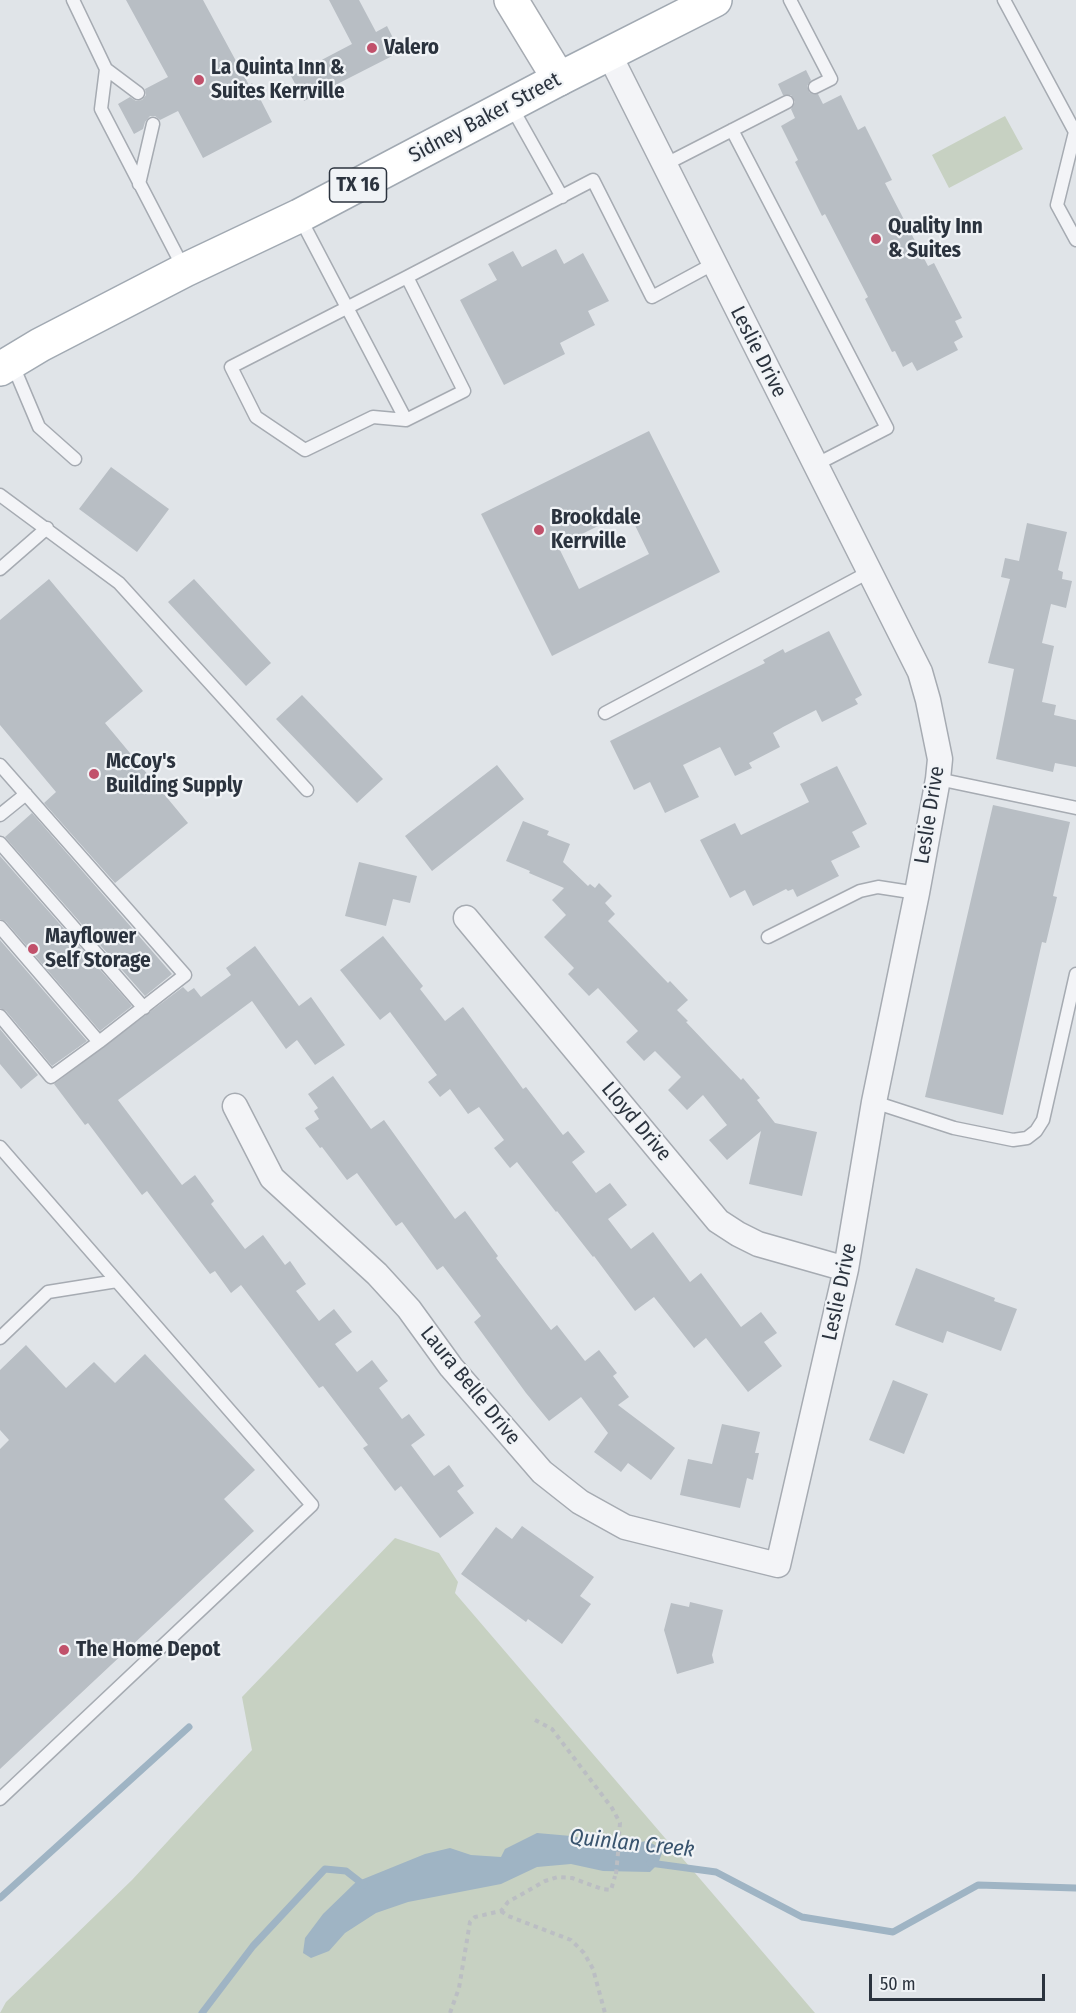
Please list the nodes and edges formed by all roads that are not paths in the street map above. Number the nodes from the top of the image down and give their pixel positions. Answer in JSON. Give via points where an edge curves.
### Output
{"nodes":[{"id":1,"x":73,"y":0,"type":"edge"},
{"id":2,"x":511,"y":0,"type":"edge"},
{"id":3,"x":715,"y":0,"type":"edge"},
{"id":4,"x":790,"y":0,"type":"edge"},
{"id":5,"x":1004,"y":0,"type":"edge"},
{"id":6,"x":609,"y":54,"type":"junction"},
{"id":7,"x":106,"y":69,"type":"junction"},
{"id":8,"x":559,"y":79,"type":"junction"},
{"id":9,"x":815,"y":87,"type":"dead end"},
{"id":10,"x":138,"y":93,"type":"dead end"},
{"id":11,"x":787,"y":102,"type":"dead end"},
{"id":12,"x":510,"y":105,"type":"junction"},
{"id":13,"x":153,"y":124,"type":"dead end"},
{"id":14,"x":732,"y":130,"type":"junction"},
{"id":15,"x":664,"y":165,"type":"junction"},
{"id":16,"x":139,"y":184,"type":"junction"},
{"id":17,"x":562,"y":196,"type":"junction"},
{"id":18,"x":299,"y":216,"type":"junction"},
{"id":19,"x":1076,"y":240,"type":"edge"},
{"id":20,"x":713,"y":264,"type":"junction"},
{"id":21,"x":185,"y":270,"type":"junction"},
{"id":22,"x":407,"y":277,"type":"junction"},
{"id":23,"x":347,"y":307,"type":"junction"},
{"id":24,"x":6,"y":365,"type":"edge"},
{"id":25,"x":406,"y":420,"type":"junction"},
{"id":26,"x":75,"y":459,"type":"dead end"},
{"id":27,"x":815,"y":465,"type":"junction"},
{"id":28,"x":0,"y":495,"type":"edge"},
{"id":29,"x":47,"y":528,"type":"junction"},
{"id":30,"x":0,"y":569,"type":"edge"},
{"id":31,"x":869,"y":572,"type":"junction"},
{"id":32,"x":605,"y":713,"type":"dead end"},
{"id":33,"x":0,"y":765,"type":"edge"},
{"id":34,"x":938,"y":779,"type":"junction"},
{"id":35,"x":307,"y":790,"type":"dead end"},
{"id":36,"x":26,"y":794,"type":"junction"},
{"id":37,"x":1076,"y":808,"type":"edge"},
{"id":38,"x":0,"y":815,"type":"edge"},
{"id":39,"x":0,"y":843,"type":"edge"},
{"id":40,"x":917,"y":892,"type":"junction"},
{"id":41,"x":466,"y":918,"type":"dead end"},
{"id":42,"x":0,"y":927,"type":"edge"},
{"id":43,"x":768,"y":937,"type":"dead end"},
{"id":44,"x":1076,"y":974,"type":"edge"},
{"id":45,"x":144,"y":1008,"type":"junction"},
{"id":46,"x":0,"y":1016,"type":"edge"},
{"id":47,"x":99,"y":1042,"type":"junction"},
{"id":48,"x":874,"y":1102,"type":"junction"},
{"id":49,"x":235,"y":1106,"type":"dead end"},
{"id":50,"x":0,"y":1147,"type":"edge"},
{"id":51,"x":846,"y":1269,"type":"junction"},
{"id":52,"x":117,"y":1281,"type":"junction"},
{"id":53,"x":0,"y":1338,"type":"edge"},
{"id":54,"x":778,"y":1564,"type":"joint"},
{"id":55,"x":0,"y":1799,"type":"edge"}],
"edges":[{"from":1,"to":7,"type":"lane"},
{"from":2,"to":8,"type":"main road"},
{"from":3,"to":6,"type":"main road","name":"Sidney Baker Street","number":"TX 16"},
{"from":4,"to":9,"type":"lane","via":[[831,79]]},
{"from":5,"to":19,"type":"lane","via":[[1075,132],[1057,205]]},
{"from":6,"to":8,"type":"main road","name":"Sidney Baker Street","number":"TX 16"},
{"from":6,"to":15,"type":"street","name":"Leslie Drive"},
{"from":7,"to":10,"type":"lane"},
{"from":7,"to":16,"type":"lane","via":[[101,109]]},
{"from":8,"to":12,"type":"main road","name":"Sidney Baker Street","number":"TX 16"},
{"from":11,"to":14,"type":"lane"},
{"from":12,"to":17,"type":"lane"},
{"from":12,"to":18,"type":"main road","name":"Sidney Baker Street","number":"TX 16"},
{"from":13,"to":16,"type":"lane"},
{"from":14,"to":15,"type":"lane"},
{"from":14,"to":27,"type":"lane","via":[[887,428]]},
{"from":15,"to":20,"type":"street","name":"Leslie Drive"},
{"from":16,"to":21,"type":"lane"},
{"from":17,"to":20,"type":"lane","via":[[593,180],[652,297]]},
{"from":17,"to":22,"type":"lane"},
{"from":18,"to":21,"type":"main road","name":"Sidney Baker Street","number":"TX 16"},
{"from":18,"to":23,"type":"lane"},
{"from":20,"to":27,"type":"street","name":"Leslie Drive"},
{"from":21,"to":24,"type":"main road","name":"Sidney Baker Street","number":"TX 16"},
{"from":22,"to":23,"type":"lane"},
{"from":22,"to":25,"type":"lane","via":[[464,391]]},
{"from":23,"to":25,"type":"lane"},
{"from":23,"to":25,"type":"lane","via":[[231,367],[256,417],[305,450],[372,417]]},
{"from":24,"to":26,"type":"lane","via":[[39,427]]},
{"from":27,"to":31,"type":"street","name":"Leslie Drive"},
{"from":28,"to":29,"type":"lane"},
{"from":29,"to":30,"type":"lane"},
{"from":29,"to":35,"type":"lane","via":[[119,583]]},
{"from":31,"to":32,"type":"lane"},
{"from":31,"to":34,"type":"street","name":"Leslie Drive","via":[[920,672],[940,759]]},
{"from":33,"to":36,"type":"lane"},
{"from":34,"to":37,"type":"lane"},
{"from":34,"to":40,"type":"street","name":"Leslie Drive"},
{"from":36,"to":38,"type":"lane"},
{"from":36,"to":45,"type":"lane","via":[[185,975]]},
{"from":39,"to":45,"type":"lane"},
{"from":40,"to":43,"type":"lane","via":[[878,887],[860,891]]},
{"from":40,"to":48,"type":"street","name":"Leslie Drive"},
{"from":41,"to":51,"type":"street","name":"Lloyd Drive","via":[[718,1221],[758,1244]]},
{"from":42,"to":47,"type":"lane"},
{"from":44,"to":48,"type":"lane","via":[[1043,1120],[1027,1138],[1013,1140],[954,1128]]},
{"from":45,"to":47,"type":"lane"},
{"from":46,"to":47,"type":"lane","via":[[51,1077]]},
{"from":48,"to":51,"type":"street","name":"Leslie Drive"},
{"from":49,"to":54,"type":"street","name":"Laura Belle Drive","via":[[272,1178],[377,1274],[542,1472],[580,1503],[625,1527]]},
{"from":50,"to":52,"type":"lane"},
{"from":51,"to":54,"type":"street","name":"Leslie Drive"},
{"from":52,"to":53,"type":"lane","via":[[48,1292]]},
{"from":52,"to":55,"type":"lane","via":[[312,1505]]}]}
